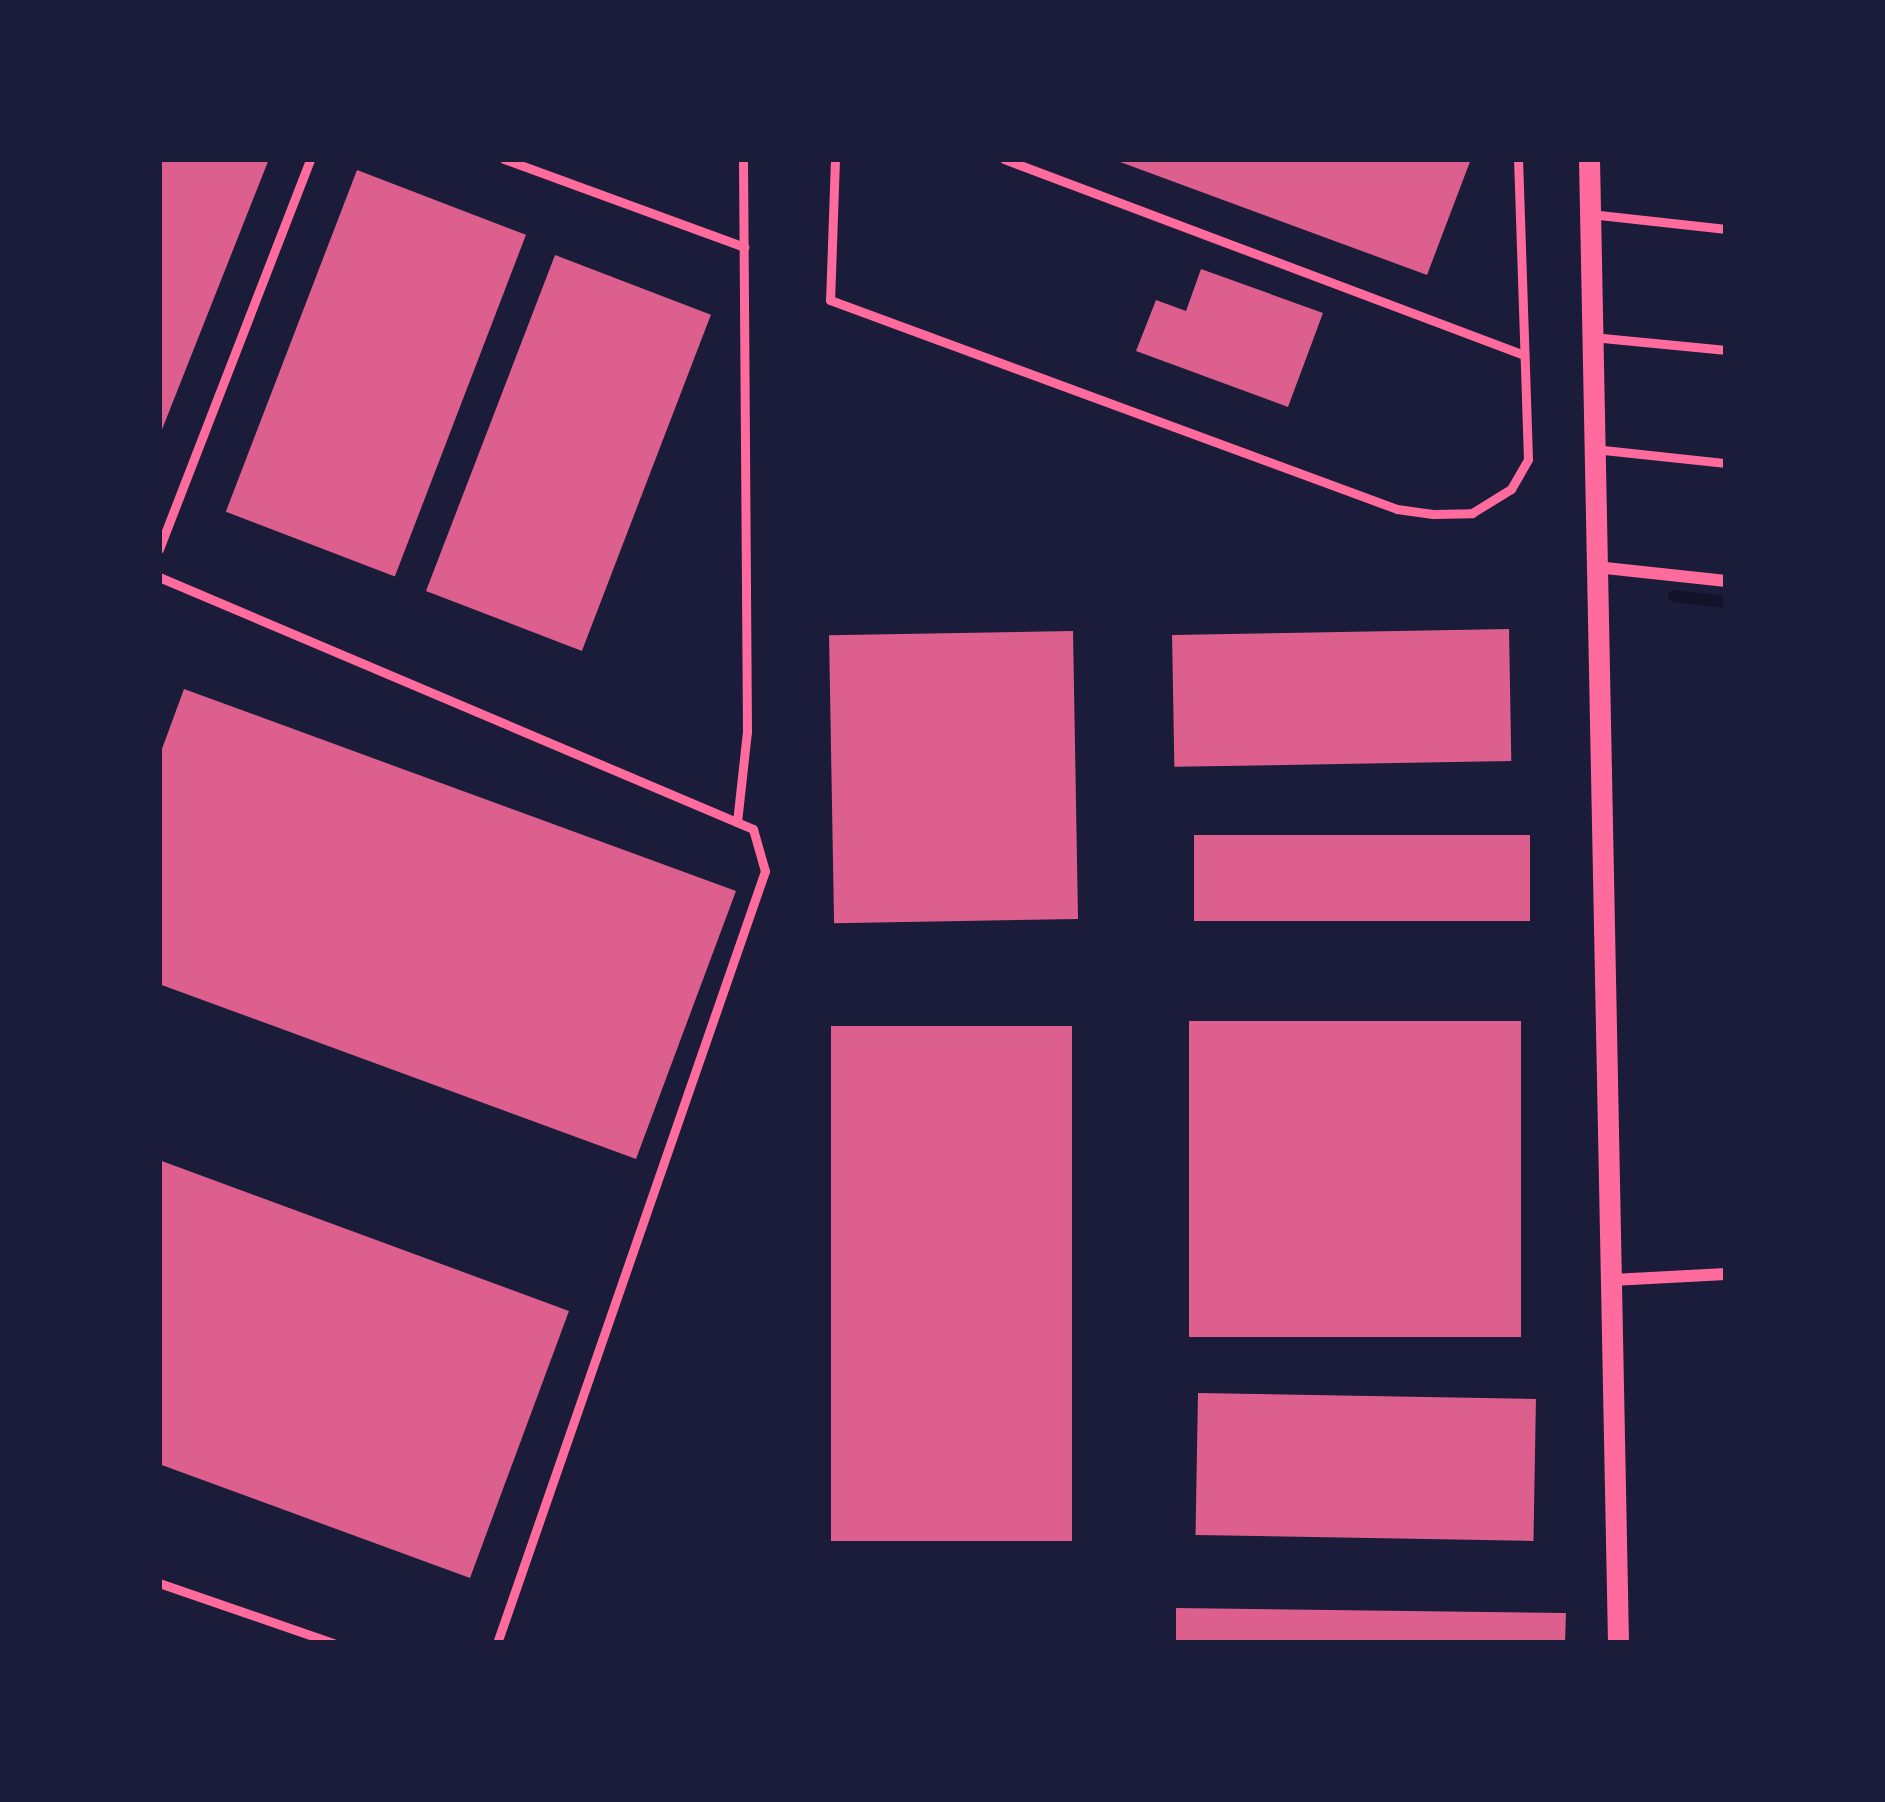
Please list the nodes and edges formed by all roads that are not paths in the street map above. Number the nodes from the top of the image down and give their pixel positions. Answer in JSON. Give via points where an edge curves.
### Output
{"nodes":[{"id":1,"x":310,"y":159,"type":"edge"},
{"id":2,"x":504,"y":159,"type":"edge"},
{"id":3,"x":743,"y":159,"type":"edge"},
{"id":4,"x":835,"y":159,"type":"edge"},
{"id":5,"x":1004,"y":159,"type":"edge"},
{"id":6,"x":1518,"y":159,"type":"edge"},
{"id":7,"x":1589,"y":159,"type":"edge"},
{"id":8,"x":1590,"y":214,"type":"junction"},
{"id":9,"x":1726,"y":229,"type":"edge"},
{"id":10,"x":744,"y":247,"type":"junction"},
{"id":11,"x":1592,"y":337,"type":"junction"},
{"id":12,"x":1726,"y":350,"type":"edge"},
{"id":13,"x":1524,"y":355,"type":"junction"},
{"id":14,"x":1594,"y":449,"type":"junction"},
{"id":15,"x":1726,"y":463,"type":"edge"},
{"id":16,"x":159,"y":549,"type":"edge"},
{"id":17,"x":1595,"y":567,"type":"junction"},
{"id":18,"x":159,"y":577,"type":"edge"},
{"id":19,"x":1726,"y":581,"type":"edge"},
{"id":20,"x":737,"y":822,"type":"junction"},
{"id":21,"x":1726,"y":1274,"type":"edge"},
{"id":22,"x":1612,"y":1280,"type":"junction"},
{"id":23,"x":159,"y":1582,"type":"edge"},
{"id":24,"x":333,"y":1643,"type":"edge"},
{"id":25,"x":497,"y":1643,"type":"edge"},
{"id":26,"x":1618,"y":1643,"type":"edge"}],
"edges":[{"from":1,"to":16,"type":"lane"},
{"from":2,"to":10,"type":"lane"},
{"from":3,"to":10,"type":"lane"},
{"from":4,"to":13,"type":"lane","via":[[830,300],[1397,509],[1472,513],[1511,488],[1528,459]]},
{"from":5,"to":13,"type":"lane"},
{"from":6,"to":13,"type":"lane"},
{"from":7,"to":8,"type":"street"},
{"from":8,"to":9,"type":"lane"},
{"from":8,"to":11,"type":"street"},
{"from":10,"to":20,"type":"lane","via":[[747,732]]},
{"from":11,"to":12,"type":"lane"},
{"from":11,"to":14,"type":"street"},
{"from":14,"to":15,"type":"lane"},
{"from":14,"to":17,"type":"street"},
{"from":17,"to":19,"type":"street"},
{"from":17,"to":22,"type":"street"},
{"from":18,"to":20,"type":"lane"},
{"from":20,"to":25,"type":"lane","via":[[753,829],[765,871]]},
{"from":21,"to":22,"type":"street"},
{"from":22,"to":26,"type":"street"},
{"from":23,"to":24,"type":"lane"}]}
